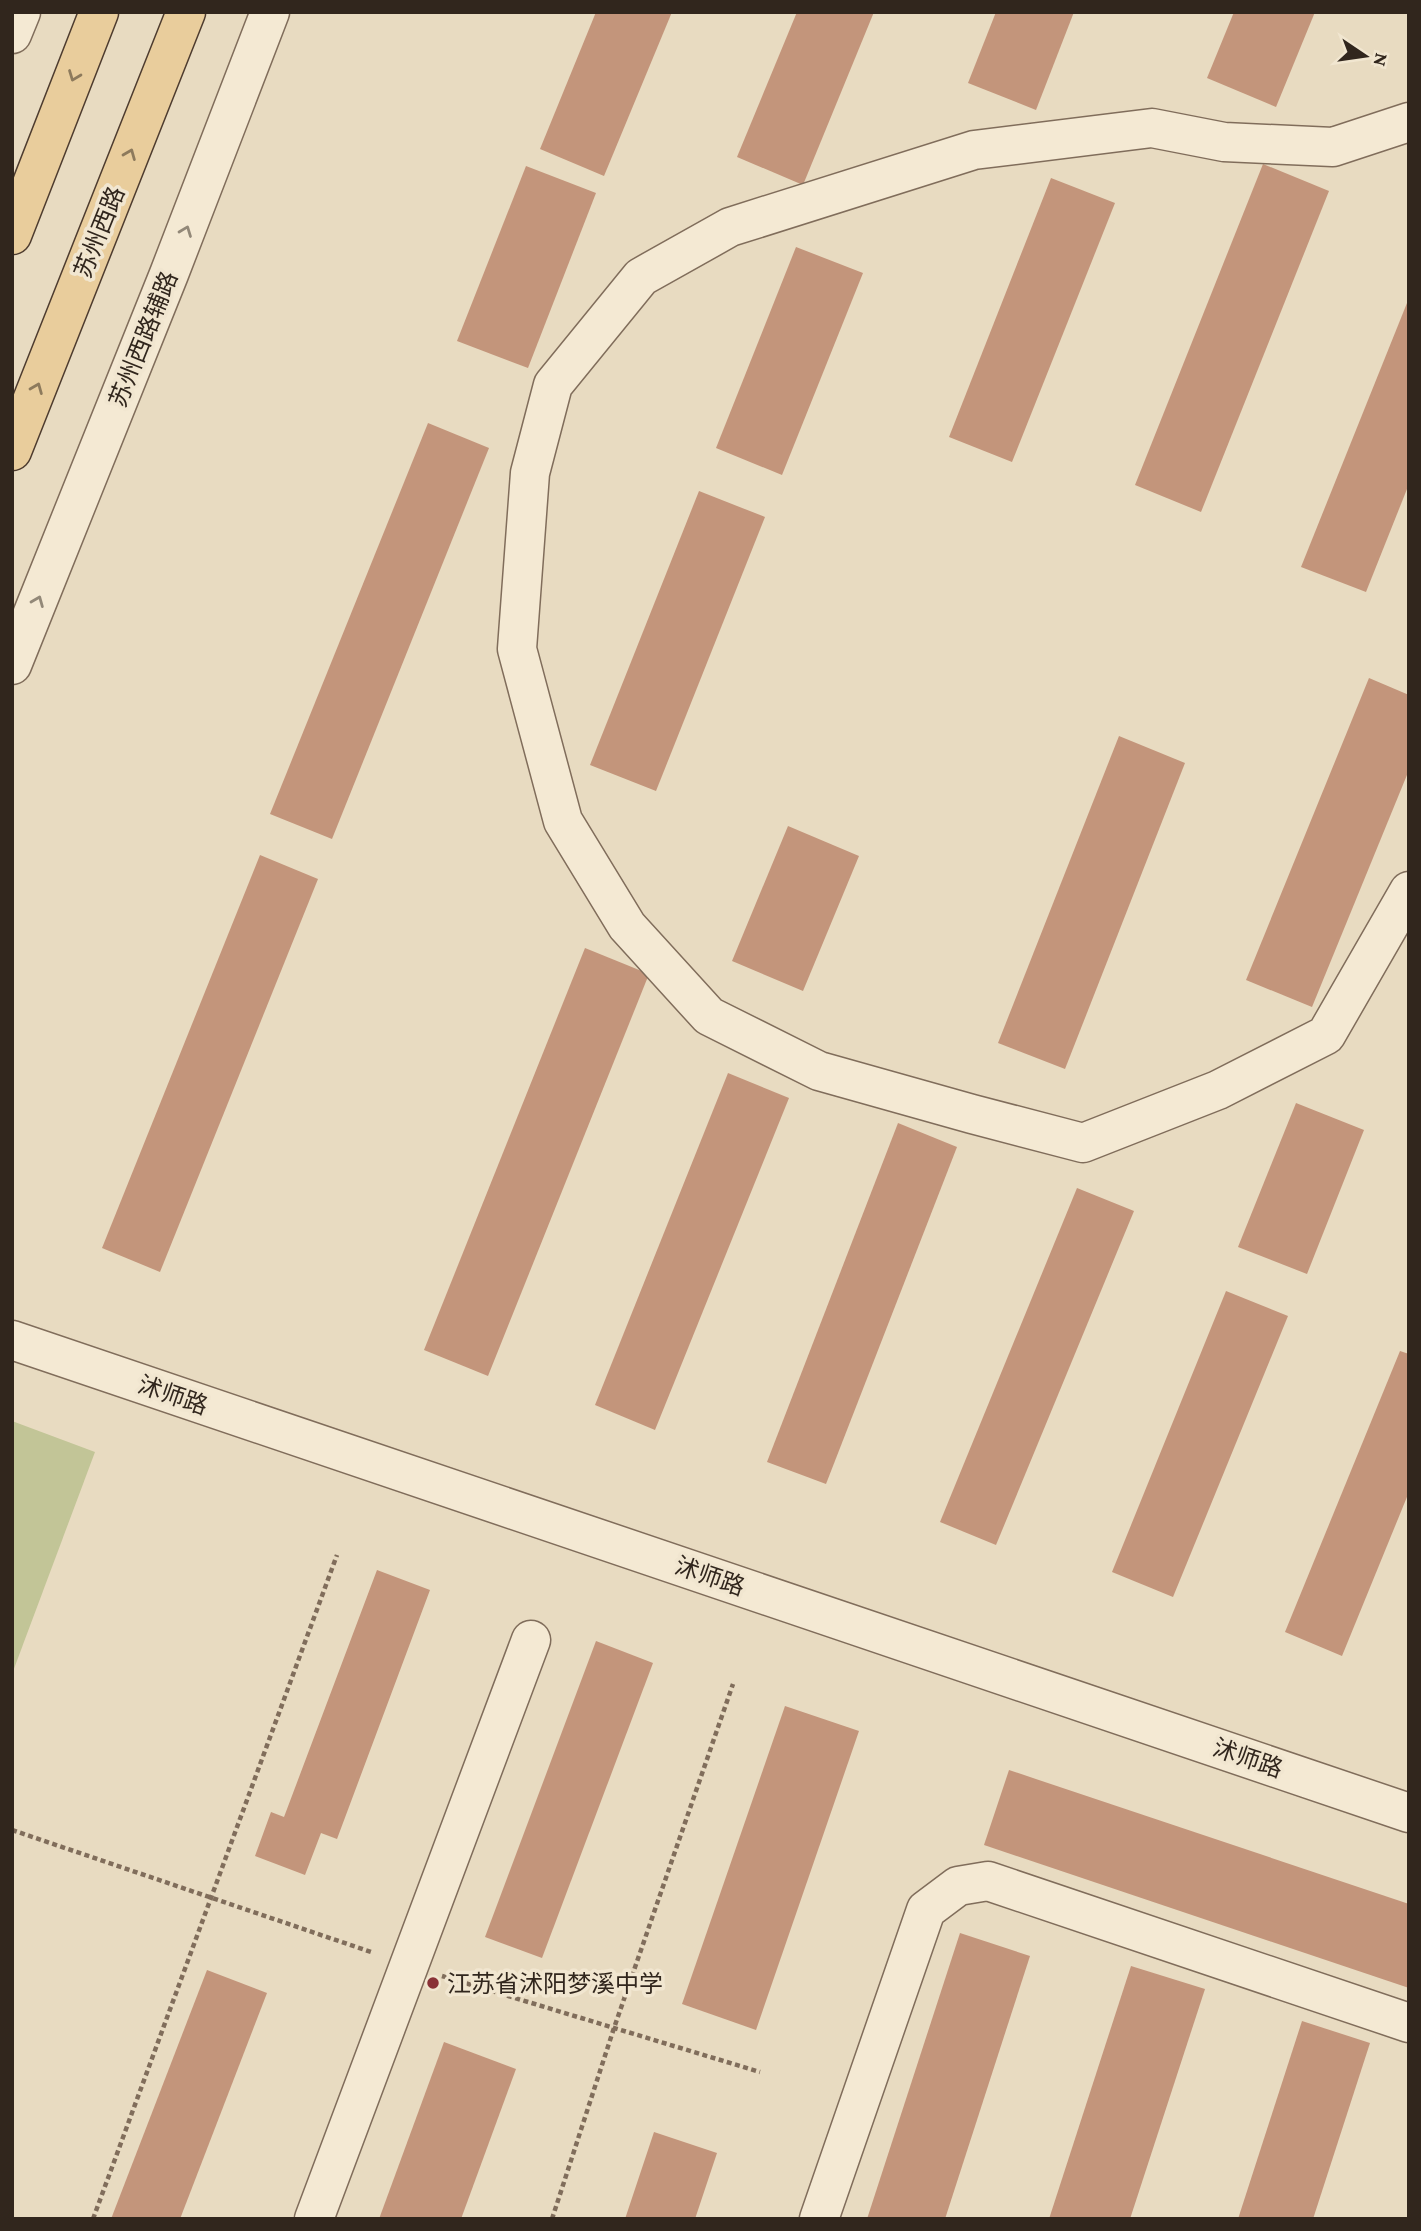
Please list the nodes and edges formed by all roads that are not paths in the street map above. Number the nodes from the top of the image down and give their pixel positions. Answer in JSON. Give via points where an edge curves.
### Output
{"nodes":[{"id":1,"x":21,"y":12,"type":"edge"},
{"id":2,"x":99,"y":12,"type":"edge"},
{"id":3,"x":186,"y":12,"type":"edge"},
{"id":4,"x":270,"y":12,"type":"edge"},
{"id":5,"x":12,"y":34,"type":"edge"},
{"id":6,"x":1409,"y":122,"type":"edge"},
{"id":7,"x":12,"y":235,"type":"edge"},
{"id":8,"x":12,"y":452,"type":"edge"},
{"id":9,"x":12,"y":665,"type":"edge"},
{"id":10,"x":1409,"y":891,"type":"edge"},
{"id":11,"x":12,"y":1340,"type":"edge"},
{"id":12,"x":531,"y":1640,"type":"dead end"},
{"id":13,"x":1409,"y":1813,"type":"edge"},
{"id":14,"x":1409,"y":2022,"type":"edge"},
{"id":15,"x":314,"y":2219,"type":"edge"},
{"id":16,"x":819,"y":2219,"type":"edge"}],
"edges":[{"from":1,"to":5,"type":"street"},
{"from":2,"to":7,"type":"main road","one_way":true},
{"from":8,"to":3,"type":"main road","name":"苏州西路","one_way":true},
{"from":9,"to":4,"type":"street","name":"苏州西路辅路","one_way":true},
{"from":6,"to":10,"type":"street","via":[[1333,147],[1224,142],[1152,128],[974,150],[730,227],[641,277],[553,385],[530,473],[517,649],[563,821],[627,926],[709,1016],[819,1071],[972,1114],[1083,1143],[1218,1090],[1326,1035]]},
{"from":11,"to":13,"type":"street","name":"沭师路"},
{"from":12,"to":15,"type":"street"},
{"from":14,"to":16,"type":"street","via":[[988,1881],[958,1886],[926,1910]]}]}
